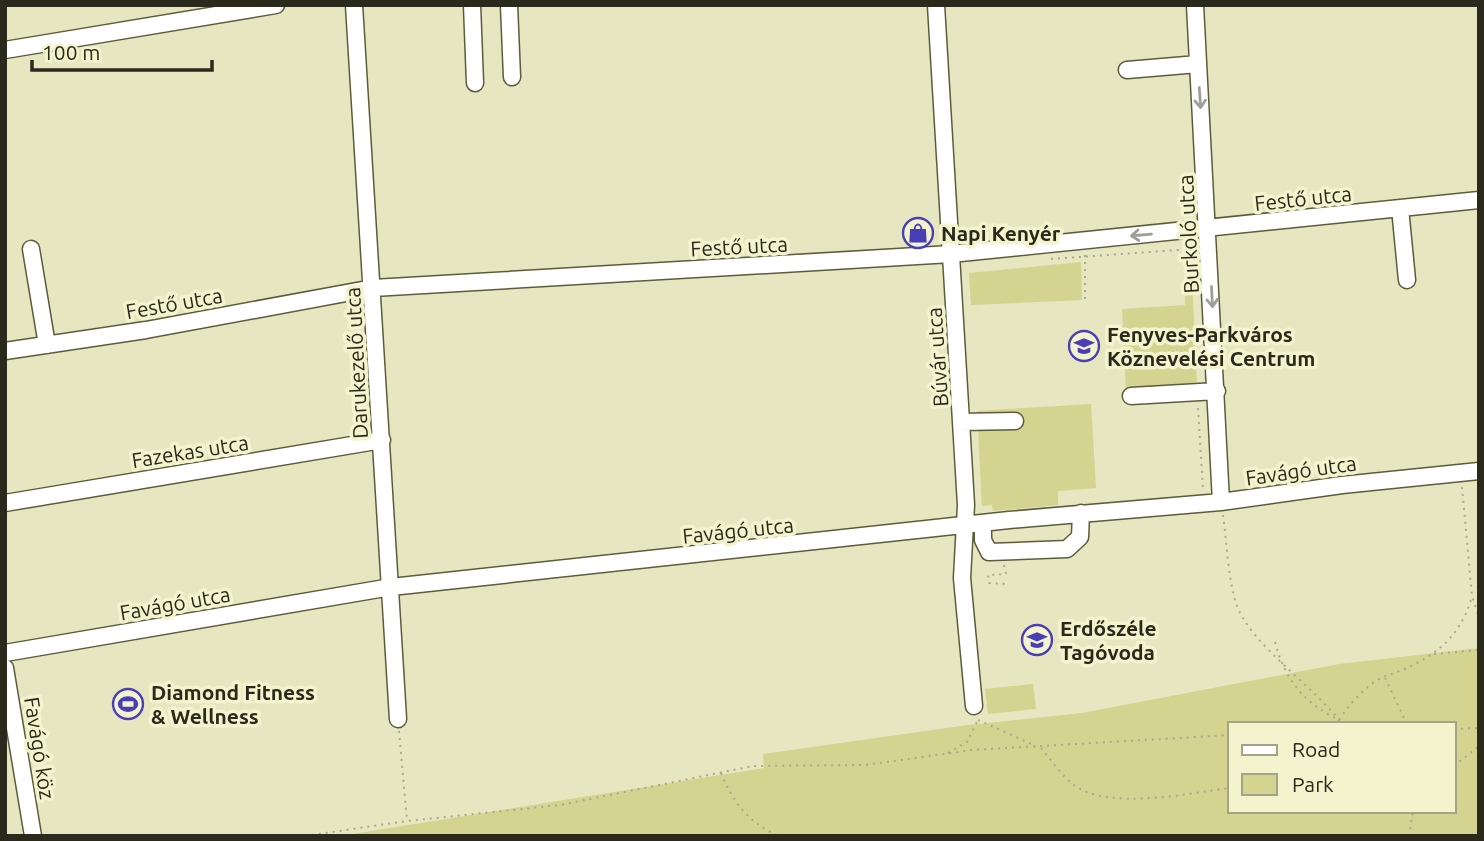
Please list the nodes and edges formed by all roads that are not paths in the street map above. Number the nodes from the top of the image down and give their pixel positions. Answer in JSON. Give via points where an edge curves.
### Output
{"nodes":[{"id":1,"x":276,"y":5,"type":"edge"},
{"id":2,"x":354,"y":5,"type":"edge"},
{"id":3,"x":472,"y":5,"type":"edge"},
{"id":4,"x":509,"y":5,"type":"edge"},
{"id":5,"x":936,"y":5,"type":"edge"},
{"id":6,"x":1195,"y":5,"type":"edge"},
{"id":7,"x":5,"y":50,"type":"edge"},
{"id":8,"x":1198,"y":64,"type":"junction"},
{"id":9,"x":1126,"y":70,"type":"dead end"},
{"id":10,"x":512,"y":77,"type":"dead end"},
{"id":11,"x":475,"y":83,"type":"dead end"},
{"id":12,"x":1479,"y":200,"type":"edge"},
{"id":13,"x":1400,"y":208,"type":"junction"},
{"id":14,"x":1209,"y":229,"type":"junction"},
{"id":15,"x":32,"y":249,"type":"dead end"},
{"id":16,"x":951,"y":254,"type":"junction"},
{"id":17,"x":1407,"y":280,"type":"dead end"},
{"id":18,"x":373,"y":288,"type":"junction"},
{"id":19,"x":47,"y":345,"type":"junction"},
{"id":20,"x":5,"y":351,"type":"edge"},
{"id":21,"x":1210,"y":392,"type":"junction"},
{"id":22,"x":1131,"y":396,"type":"dead end"},
{"id":23,"x":1015,"y":421,"type":"dead end"},
{"id":24,"x":962,"y":422,"type":"junction"},
{"id":25,"x":382,"y":440,"type":"junction"},
{"id":26,"x":1479,"y":471,"type":"edge"},
{"id":27,"x":1221,"y":502,"type":"junction"},
{"id":28,"x":5,"y":503,"type":"edge"},
{"id":29,"x":1081,"y":513,"type":"junction"},
{"id":30,"x":984,"y":523,"type":"junction"},
{"id":31,"x":965,"y":526,"type":"junction"},
{"id":32,"x":391,"y":587,"type":"junction"},
{"id":33,"x":5,"y":653,"type":"edge"},
{"id":34,"x":5,"y":668,"type":"edge"},
{"id":35,"x":976,"y":713,"type":"road end"},
{"id":36,"x":398,"y":719,"type":"road end"},
{"id":37,"x":33,"y":836,"type":"edge"}],
"edges":[{"from":1,"to":7,"type":"street"},
{"from":2,"to":18,"type":"street","name":"Darukezelő utca"},
{"from":3,"to":11,"type":"street"},
{"from":4,"to":10,"type":"street"},
{"from":5,"to":16,"type":"street","name":"Búvár utca"},
{"from":6,"to":8,"type":"street","name":"Burkoló utca"},
{"from":8,"to":9,"type":"street"},
{"from":8,"to":14,"type":"street","name":"Burkoló utca","one_way":true},
{"from":12,"to":13,"type":"street","name":"Festő utca"},
{"from":13,"to":14,"type":"street","name":"Festő utca"},
{"from":13,"to":17,"type":"street"},
{"from":14,"to":16,"type":"street","name":"Festő utca","one_way":true},
{"from":14,"to":21,"type":"street","name":"Burkoló utca","one_way":true},
{"from":15,"to":19,"type":"street"},
{"from":16,"to":18,"type":"street","name":"Festő utca"},
{"from":16,"to":24,"type":"street","name":"Búvár utca"},
{"from":18,"to":19,"type":"street","name":"Festő utca"},
{"from":18,"to":25,"type":"street","name":"Darukezelő utca"},
{"from":19,"to":20,"type":"street","name":"Festő utca"},
{"from":21,"to":22,"type":"street"},
{"from":21,"to":27,"type":"street","name":"Burkoló utca"},
{"from":23,"to":24,"type":"street"},
{"from":24,"to":31,"type":"street","name":"Búvár utca"},
{"from":25,"to":28,"type":"street","name":"Fazekas utca"},
{"from":25,"to":32,"type":"street","name":"Darukezelő utca"},
{"from":26,"to":27,"type":"street","name":"Favágó utca"},
{"from":27,"to":29,"type":"street","name":"Favágó utca"},
{"from":29,"to":30,"type":"street","name":"Favágó utca"},
{"from":29,"to":30,"type":"street","via":[[1080,537],[1067,549],[989,552],[983,540]]},
{"from":30,"to":31,"type":"street","name":"Favágó utca"},
{"from":31,"to":32,"type":"street","name":"Favágó utca"},
{"from":31,"to":35,"type":"street","name":"Búvár utca","via":[[962,578]]},
{"from":32,"to":33,"type":"street","name":"Favágó utca"},
{"from":32,"to":36,"type":"street","name":"Darukezelő utca"},
{"from":34,"to":37,"type":"street","name":"Favágó köz"}]}
